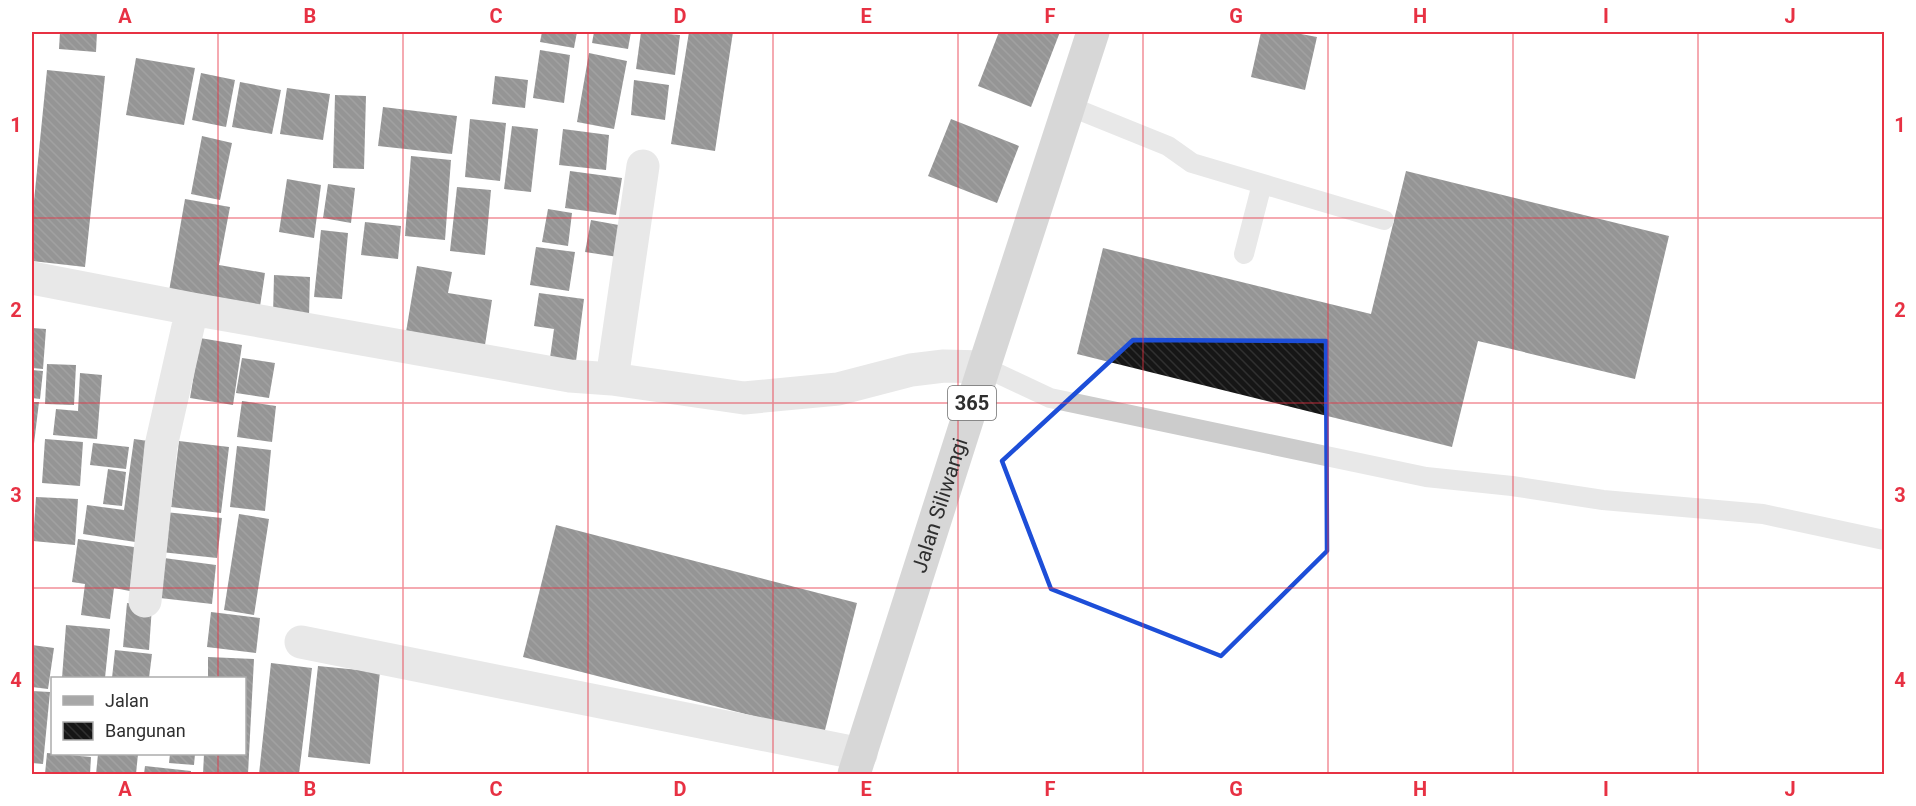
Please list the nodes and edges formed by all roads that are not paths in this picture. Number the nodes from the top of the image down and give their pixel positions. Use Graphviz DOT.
graph roads {
  1 [pos="1093,32"];
  2 [pos="1069,106"];
  3 [pos="643,166"];
  4 [pos="1262,184"];
  5 [pos="1384,220"];
  6 [pos="1244,254"];
  7 [pos="32,278"];
  8 [pos="192,309"];
  9 [pos="984,367"];
  10 [pos="612,379"];
  11 [pos="1884,540"];
  12 [pos="145,601"];
  13 [pos="301,642"];
  14 [pos="857,764"];
  1 -- 2 [label="main road, Jalan Siliwangi / 365"];
  2 -- 4 [label="lane"];
  2 -- 9 [label="main road, Jalan Siliwangi / 365"];
  3 -- 10 [label="street"];
  4 -- 5 [label="lane"];
  4 -- 6 [label="lane"];
  7 -- 8 [label="street"];
  8 -- 10 [label="street"];
  8 -- 12 [label="street"];
  9 -- 10 [label="street"];
  9 -- 11 [label="lane"];
  9 -- 14 [label="main road, Jalan Siliwangi / 365"];
  13 -- 14 [label="street"];
}
